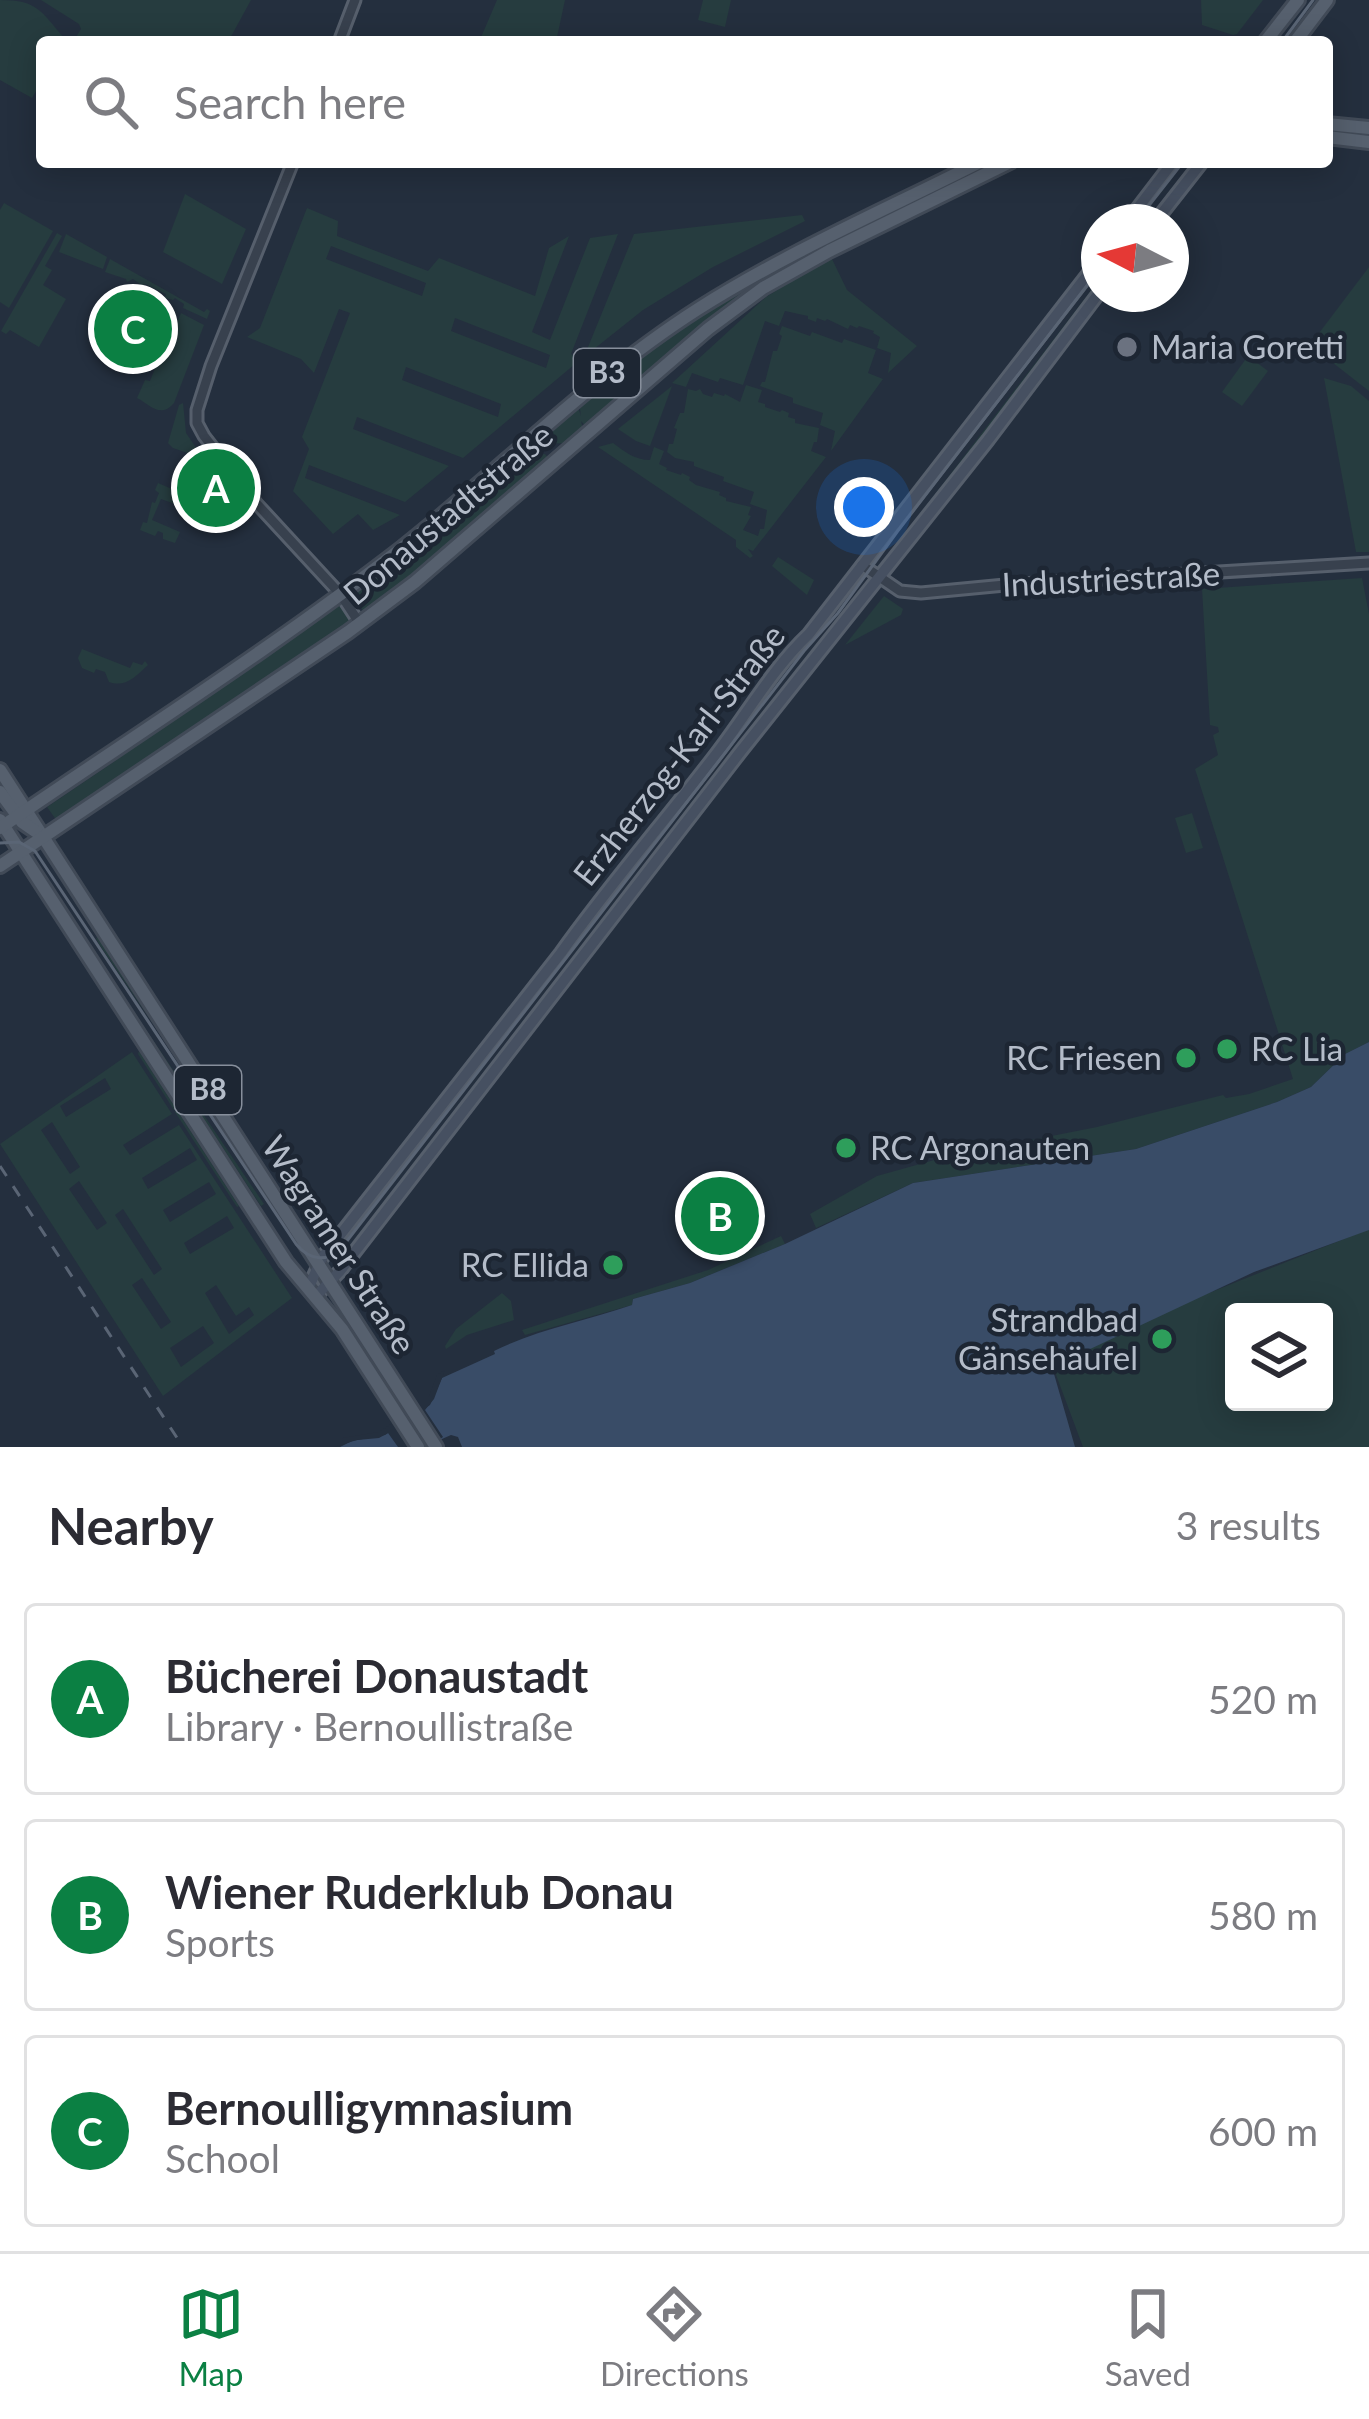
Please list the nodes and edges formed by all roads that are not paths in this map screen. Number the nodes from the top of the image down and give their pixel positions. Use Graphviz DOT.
graph roads {
  1 [pos="355,0"];
  2 [pos="1298,0"];
  3 [pos="1327,0"];
  4 [pos="341,36"];
  5 [pos="1270,36"];
  6 [pos="1300,36"];
  7 [pos="1333,125"];
  8 [pos="1369,128"];
  9 [pos="1333,138"];
  10 [pos="1369,142"];
  11 [pos="291,168"];
  12 [pos="968,168"];
  13 [pos="998,168"];
  14 [pos="1168,168"];
  15 [pos="1197,168"];
  16 [pos="1141,204"];
  17 [pos="1169,204"];
  18 [pos="1081,283"];
  19 [pos="1084,312"];
  20 [pos="1369,563"];
  21 [pos="862,565"];
  22 [pos="879,578"];
  23 [pos="340,595"];
  24 [pos="360,624"];
  25 [pos="0,770"];
  26 [pos="0,792"];
  27 [pos="21,813"];
  28 [pos="1,824"];
  29 [pos="44,837"];
  30 [pos="20,853"];
  31 [pos="0,866"];
  32 [pos="320,1264"];
  33 [pos="331,1282"];
  34 [pos="312,1293"];
  35 [pos="405,1413"];
  36 [pos="435,1445"];
  37 [pos="418,1447"];
  1 -- 4 [label="street"];
  2 -- 5 [label="main road"];
  3 -- 6 [label="main road"];
  7 -- 8 [label="main road"];
  9 -- 10 [label="main road"];
  11 -- 23 [label="street"];
  12 -- 23 [label="main road, Donaustadtstraße / B3"];
  13 -- 24 [label="main road, Donaustadtstraße / B3"];
  14 -- 16 [label="main road"];
  15 -- 17 [label="main road"];
  18 -- 21 [label="main road, Erzherzog-Karl-Straße"];
  19 -- 22 [label="main road, Erzherzog-Karl-Straße"];
  20 -- 22 [label="street, Industriestraße"];
  21 -- 22 [label="street, Industriestraße"];
  21 -- 32 [label="main road, Erzherzog-Karl-Straße"];
  22 -- 33 [label="main road, Erzherzog-Karl-Straße"];
  23 -- 24 [label="street"];
  23 -- 27 [label="main road, Donaustadtstraße / B3"];
  24 -- 29 [label="main road, Donaustadtstraße / B3"];
  25 -- 27 [label="main road, Wagramer Straße / B8"];
  26 -- 27 [label="main road"];
  27 -- 28 [label="main road, B3"];
  27 -- 29 [label="main road, Wagramer Straße / B8"];
  28 -- 30 [label="main road, Wagramer Straße / B8"];
  29 -- 30 [label="main road, B3"];
  29 -- 32 [label="main road, Wagramer Straße / B8"];
  30 -- 31 [label="main road, B3"];
  30 -- 34 [label="main road, Wagramer Straße / B8"];
  32 -- 33 [label="main road, Wagramer Straße / B8"];
  32 -- 34 [label="main road, Erzherzog-Karl-Straße"];
  33 -- 34 [label="main road, Erzherzog-Karl-Straße"];
  33 -- 35 [label="main road, Wagramer Straße / B8"];
  34 -- 35 [label="main road, Wagramer Straße / B8"];
  35 -- 36 [label="main road, Wagramer Straße / B8"];
  35 -- 37 [label="main road, Wagramer Straße / B8"];
}
